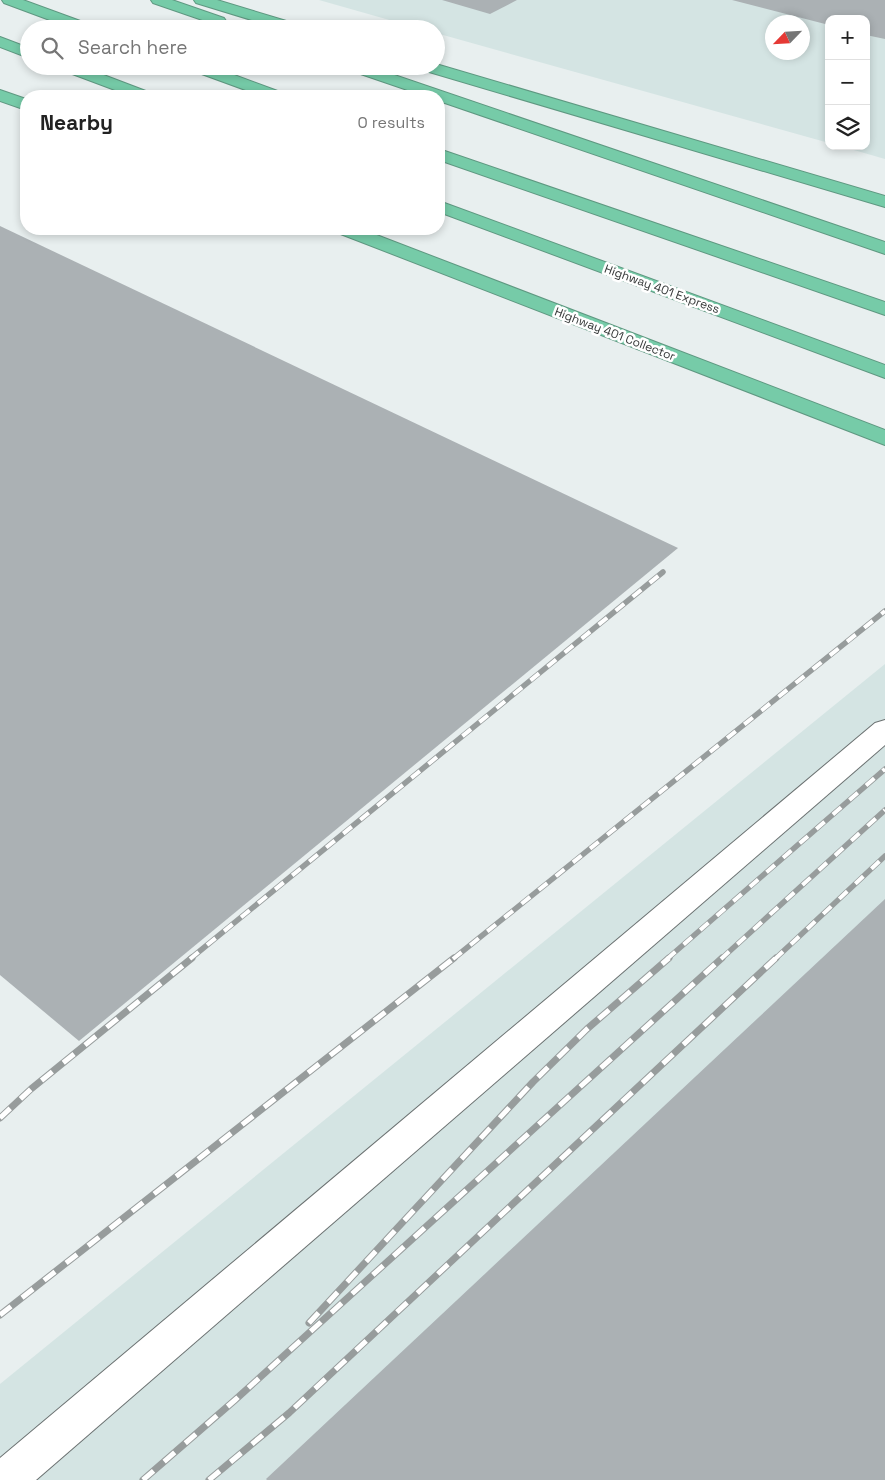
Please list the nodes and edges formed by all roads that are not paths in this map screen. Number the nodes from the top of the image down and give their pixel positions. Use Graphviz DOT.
graph roads {
  1 [pos="9,0"];
  2 [pos="158,0"];
  3 [pos="201,0"];
  4 [pos="64,20"];
  5 [pos="216,20"];
  6 [pos="268,20"];
  7 [pos="0,42"];
  8 [pos="20,50"];
  9 [pos="445,72"];
  10 [pos="89,75"];
  11 [pos="219,75"];
  12 [pos="378,75"];
  13 [pos="128,90"];
  14 [pos="260,90"];
  15 [pos="422,90"];
  16 [pos="0,95"];
  17 [pos="445,98"];
  18 [pos="20,103"];
  19 [pos="445,156"];
  20 [pos="885,202"];
  21 [pos="445,208"];
  22 [pos="360,235"];
  23 [pos="885,248"];
  24 [pos="885,309"];
  25 [pos="885,372"];
  26 [pos="885,438"];
  27 [pos="885,730"];
  28 [pos="5,1480"];
  1 -- 4 [label="highway"];
  2 -- 5 [label="highway"];
  3 -- 6 [label="highway"];
  7 -- 8 [label="highway"];
  9 -- 20 [label="highway"];
  10 -- 13 [label="highway"];
  11 -- 14 [label="highway"];
  12 -- 15 [label="highway"];
  16 -- 18 [label="highway"];
  17 -- 23 [label="highway"];
  19 -- 24 [label="highway"];
  21 -- 25 [label="highway, Highway 401 Express"];
  22 -- 26 [label="highway, Highway 401 Collector"];
  27 -- 28 [label="lane"];
}
